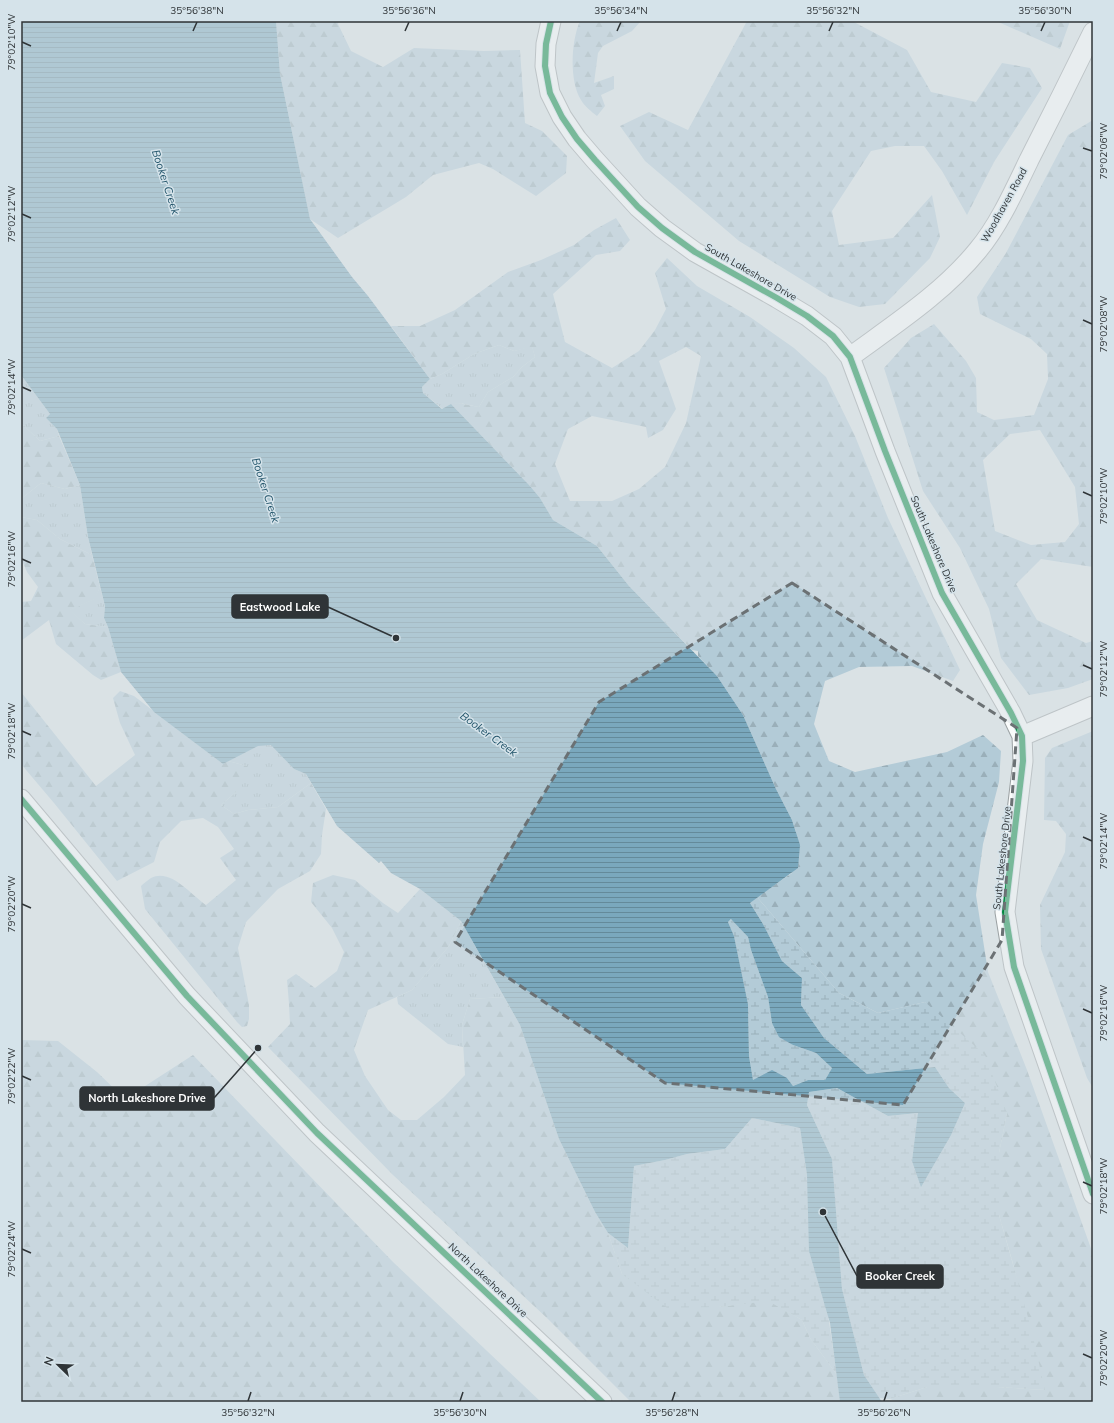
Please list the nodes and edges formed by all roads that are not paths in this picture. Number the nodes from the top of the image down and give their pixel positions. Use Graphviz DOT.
graph roads {
  1 [pos="551,21"];
  2 [pos="1093,32"];
  3 [pos="850,357"];
  4 [pos="1093,706"];
  5 [pos="1022,736"];
  6 [pos="21,799"];
  7 [pos="1093,1194"];
  8 [pos="602,1402"];
  1 -- 3 [label="street, South Lakeshore Drive"];
  2 -- 3 [label="street, Woodhaven Road"];
  3 -- 5 [label="street, South Lakeshore Drive"];
  4 -- 5 [label="street"];
  5 -- 7 [label="street, South Lakeshore Drive"];
  6 -- 8 [label="street, North Lakeshore Drive"];
}
